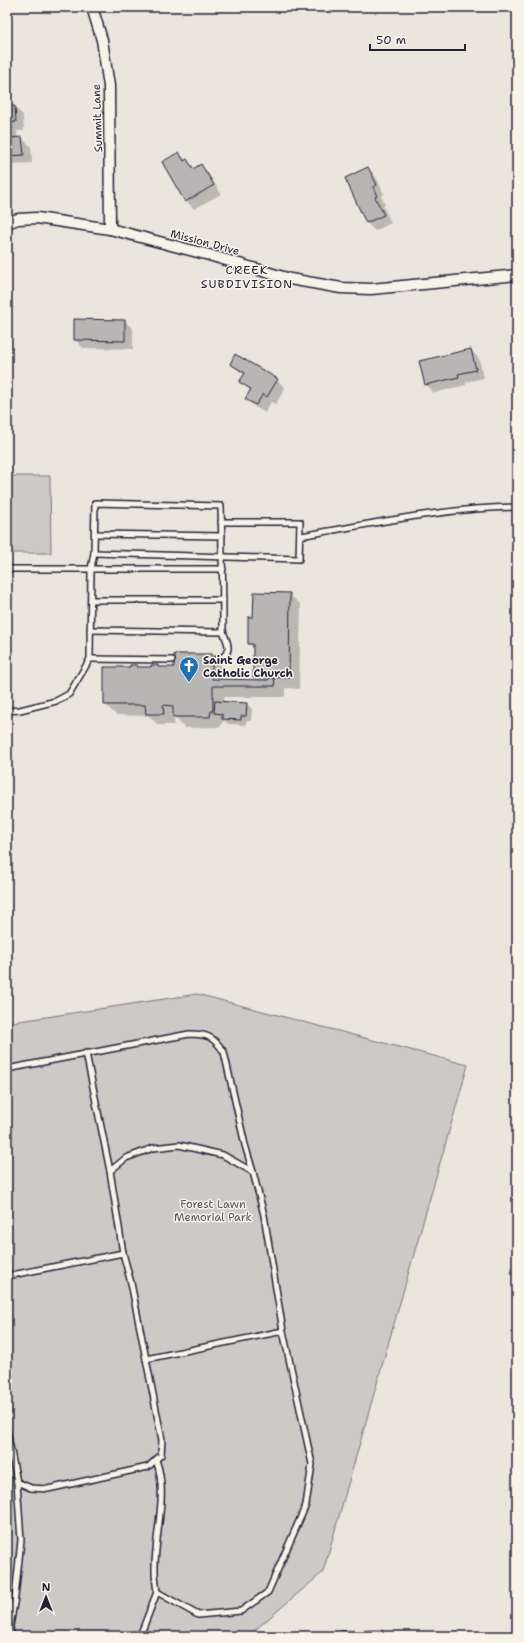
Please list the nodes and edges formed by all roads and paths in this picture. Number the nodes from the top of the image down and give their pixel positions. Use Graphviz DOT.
graph roads {
  1 [pos="92,7"];
  2 [pos="7,223"];
  3 [pos="110,229"];
  4 [pos="517,274"];
  5 [pos="517,507"];
  6 [pos="221,522"];
  7 [pos="95,534"];
  8 [pos="222,536"];
  9 [pos="300,536"];
  10 [pos="94,553"];
  11 [pos="222,557"];
  12 [pos="7,569"];
  13 [pos="91,569"];
  14 [pos="223,569"];
  15 [pos="91,600"];
  16 [pos="223,600"];
  17 [pos="90,630"];
  18 [pos="223,632"];
  19 [pos="90,659"];
  20 [pos="172,660"];
  21 [pos="215,660"];
  22 [pos="7,711"];
  23 [pos="86,1054"];
  24 [pos="7,1069"];
  25 [pos="110,1171"];
  26 [pos="253,1172"];
  27 [pos="123,1253"];
  28 [pos="7,1276"];
  29 [pos="283,1331"];
  30 [pos="146,1359"];
  31 [pos="7,1431"];
  32 [pos="156,1460"];
  33 [pos="17,1482"];
  34 [pos="157,1592"];
  35 [pos="11,1636"];
  36 [pos="140,1636"];
  1 -- 3 [label="street, Summit Lane"];
  2 -- 3 [label="street, Mission Drive"];
  3 -- 4 [label="street, Mission Drive"];
  5 -- 9 [label="lane"];
  6 -- 7 [label="lane"];
  6 -- 8 [label="lane"];
  6 -- 9 [label="lane"];
  7 -- 8 [label="lane"];
  7 -- 10 [label="lane"];
  8 -- 11 [label="lane"];
  9 -- 11 [label="lane"];
  10 -- 11 [label="lane"];
  10 -- 13 [label="lane"];
  11 -- 14 [label="lane"];
  12 -- 13 [label="lane"];
  13 -- 14 [label="lane"];
  13 -- 15 [label="lane"];
  14 -- 16 [label="lane"];
  15 -- 16 [label="lane"];
  15 -- 17 [label="lane"];
  16 -- 18 [label="lane"];
  17 -- 18 [label="lane"];
  17 -- 19 [label="lane"];
  18 -- 21 [label="lane"];
  19 -- 20 [label="lane"];
  19 -- 22 [label="lane"];
  23 -- 24 [label="lane"];
  23 -- 25 [label="lane"];
  23 -- 26 [label="lane"];
  25 -- 26 [label="lane"];
  25 -- 27 [label="lane"];
  26 -- 29 [label="lane"];
  27 -- 28 [label="lane"];
  27 -- 30 [label="lane"];
  29 -- 30 [label="lane"];
  29 -- 34 [label="lane"];
  30 -- 32 [label="lane"];
  31 -- 33 [label="lane"];
  32 -- 33 [label="lane"];
  32 -- 34 [label="lane"];
  33 -- 35 [label="lane"];
  34 -- 36 [label="lane"];
}
